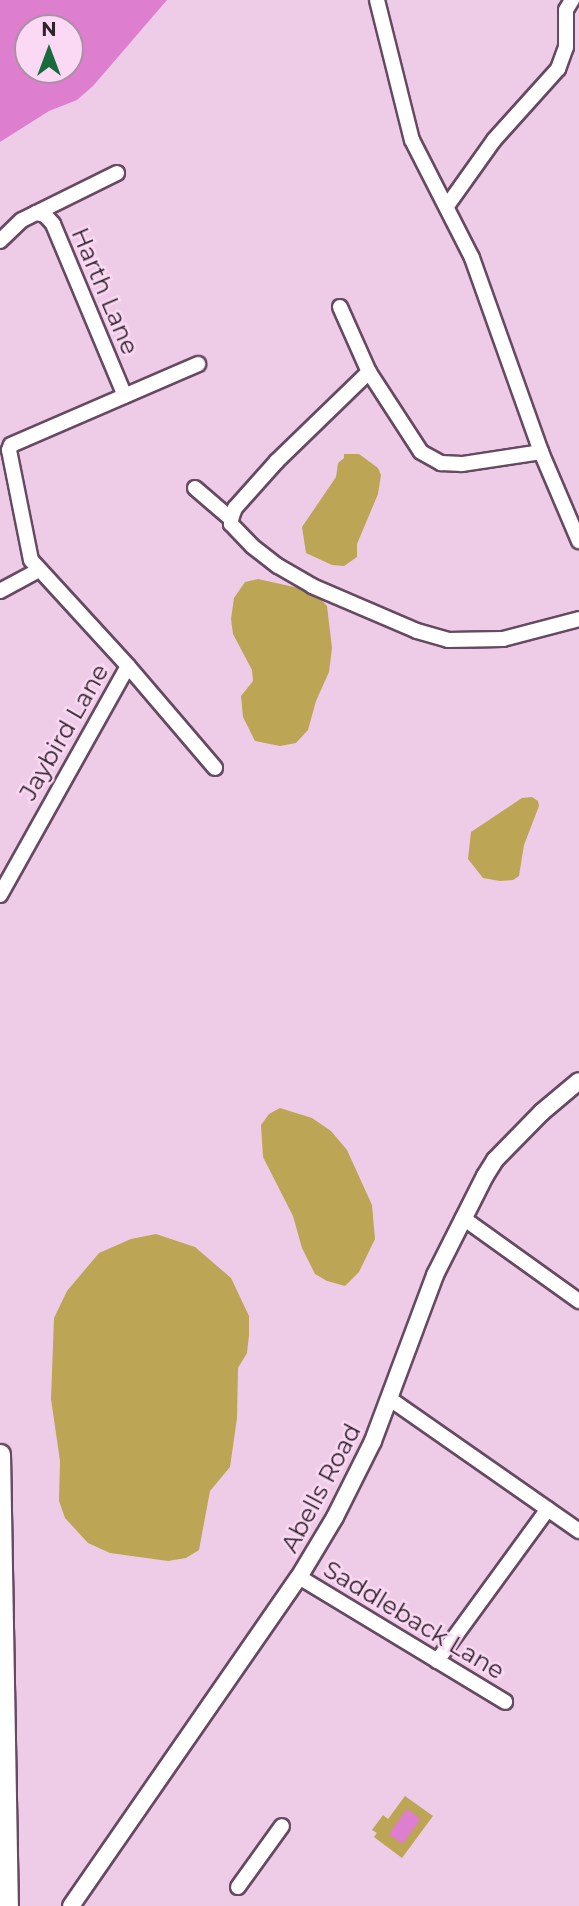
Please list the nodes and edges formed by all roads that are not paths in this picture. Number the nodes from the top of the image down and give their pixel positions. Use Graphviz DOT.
graph roads {
  1 [pos="377,0"];
  2 [pos="572,0"];
  3 [pos="579,43"];
  4 [pos="564,56"];
  5 [pos="117,173"];
  6 [pos="447,206"];
  7 [pos="36,213"];
  8 [pos="0,241"];
  9 [pos="340,307"];
  10 [pos="198,364"];
  11 [pos="369,372"];
  12 [pos="125,396"];
  13 [pos="5,449"];
  14 [pos="541,452"];
  15 [pos="195,488"];
  16 [pos="231,519"];
  17 [pos="579,541"];
  18 [pos="39,570"];
  19 [pos="0,591"];
  20 [pos="579,619"];
  21 [pos="128,666"];
  22 [pos="215,768"];
  23 [pos="0,895"];
  24 [pos="578,1083"];
  25 [pos="463,1218"];
  26 [pos="579,1301"];
  27 [pos="390,1399"];
  28 [pos="0,1454"];
  29 [pos="548,1509"];
  30 [pos="579,1531"];
  31 [pos="299,1577"];
  32 [pos="437,1661"];
  33 [pos="505,1702"];
  34 [pos="282,1826"];
  35 [pos="238,1887"];
  36 [pos="8,1906"];
  37 [pos="71,1906"];
  1 -- 6 [label="street"];
  2 -- 4 [label="street"];
  3 -- 4 [label="street"];
  4 -- 6 [label="street"];
  5 -- 7 [label="street"];
  6 -- 14 [label="street"];
  7 -- 8 [label="street"];
  7 -- 12 [label="street, Harth Lane"];
  9 -- 11 [label="street"];
  10 -- 12 [label="street"];
  11 -- 14 [label="street"];
  11 -- 16 [label="street"];
  12 -- 13 [label="street"];
  13 -- 18 [label="street, Jaybird Lane"];
  14 -- 17 [label="street"];
  15 -- 16 [label="street"];
  16 -- 20 [label="street"];
  18 -- 19 [label="street"];
  18 -- 21 [label="street, Jaybird Lane"];
  21 -- 22 [label="street, Jaybird Lane"];
  21 -- 23 [label="street, Jaybird Lane"];
  24 -- 25 [label="street, Abells Road"];
  25 -- 26 [label="street"];
  25 -- 27 [label="street, Abells Road"];
  27 -- 29 [label="street"];
  27 -- 31 [label="street, Abells Road"];
  28 -- 36 [label="main road"];
  29 -- 30 [label="street"];
  29 -- 32 [label="street"];
  31 -- 32 [label="street, Saddleback Lane"];
  31 -- 37 [label="street, Abells Road"];
  32 -- 33 [label="street, Saddleback Lane"];
  34 -- 35 [label="street"];
}
